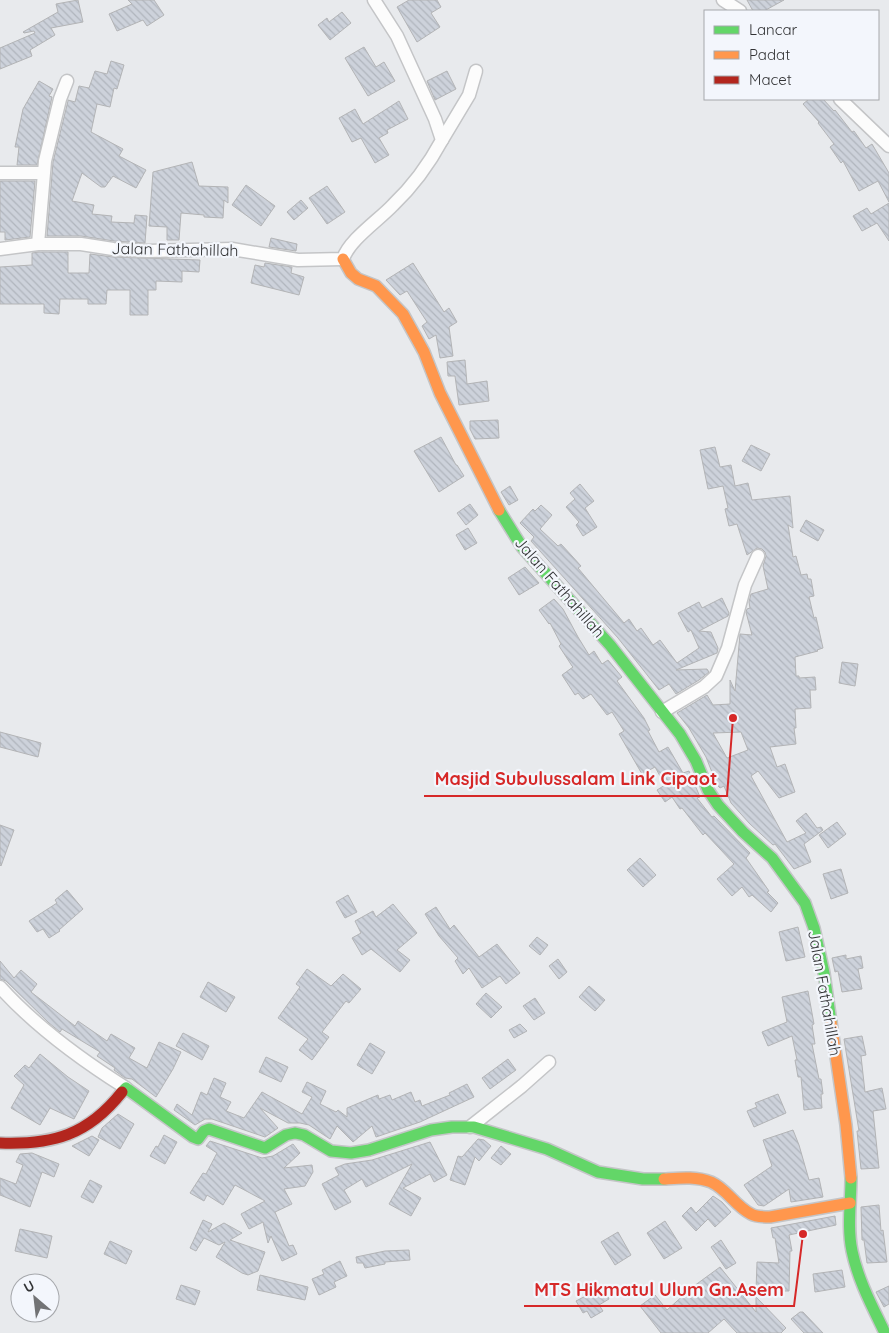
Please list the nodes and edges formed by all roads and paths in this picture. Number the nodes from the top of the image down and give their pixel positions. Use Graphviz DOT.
graph roads {
  1 [pos="374,0"];
  2 [pos="723,0"];
  3 [pos="738,10"];
  4 [pos="476,71"];
  5 [pos="67,81"];
  6 [pos="841,100"];
  7 [pos="442,140"];
  8 [pos="889,146"];
  9 [pos="0,173"];
  10 [pos="43,174"];
  11 [pos="38,244"];
  12 [pos="0,249"];
  13 [pos="343,259"];
  14 [pos="758,556"];
  15 [pos="662,712"];
  16 [pos="0,987"];
  17 [pos="549,1062"];
  18 [pos="126,1088"];
  19 [pos="470,1126"];
  20 [pos="0,1143"];
  21 [pos="850,1203"];
  22 [pos="885,1333"];
  1 -- 7 [label="street"];
  2 -- 3 [label="street"];
  4 -- 7 [label="street"];
  5 -- 10 [label="street"];
  6 -- 8 [label="street"];
  7 -- 13 [label="street"];
  9 -- 10 [label="street"];
  10 -- 11 [label="street"];
  11 -- 12 [label="street, Jalan Fathahillah"];
  11 -- 13 [label="street, Jalan Fathahillah"];
  13 -- 15 [label="street, Jalan Fathahillah"];
  14 -- 15 [label="street"];
  15 -- 21 [label="street, Jalan Fathahillah"];
  16 -- 18 [label="street"];
  17 -- 19 [label="street"];
  18 -- 19 [label="street"];
  18 -- 20 [label="street"];
  19 -- 21 [label="street"];
  21 -- 22 [label="street, Jalan Fathahillah"];
}
